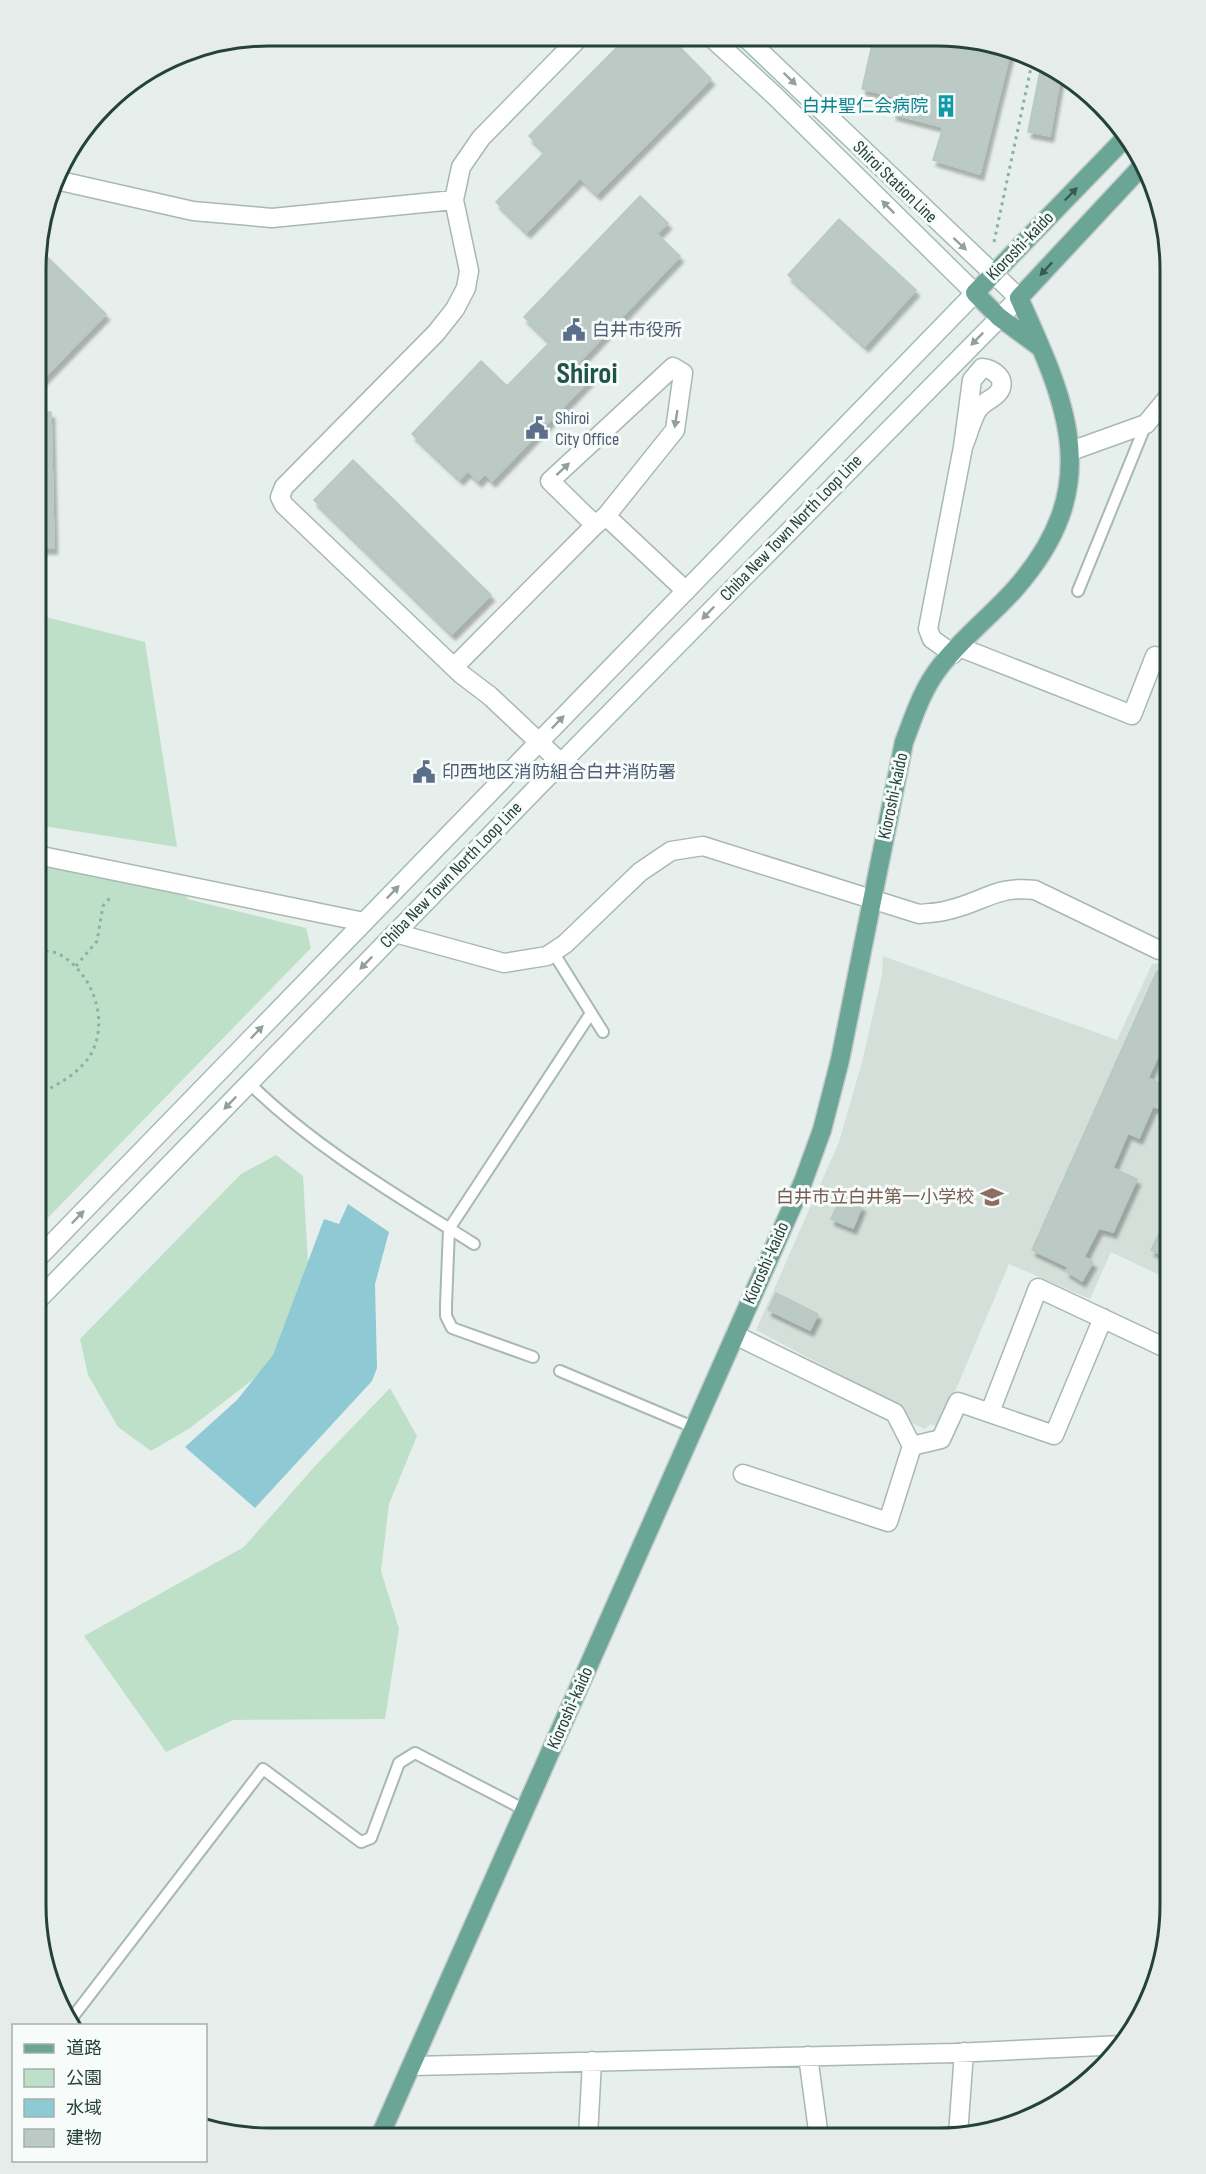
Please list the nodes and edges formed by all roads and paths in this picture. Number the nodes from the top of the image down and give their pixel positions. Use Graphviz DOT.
graph roads {
  1 [pos="571,46"];
  2 [pos="721,46"];
  3 [pos="754,46"];
  4 [pos="1031,67"];
  5 [pos="1120,143"];
  6 [pos="1137,171"];
  7 [pos="64,182"];
  8 [pos="454,200"];
  9 [pos="993,242"];
  10 [pos="993,275"];
  11 [pos="975,293"];
  12 [pos="1019,298"];
  13 [pos="999,317"];
  14 [pos="1042,349"];
  15 [pos="1160,410"];
  16 [pos="1146,424"];
  17 [pos="963,447"];
  18 [pos="1071,451"];
  19 [pos="600,520"];
  20 [pos="686,591"];
  21 [pos="1078,591"];
  22 [pos="956,651"];
  23 [pos="1160,658"];
  24 [pos="454,667"];
  25 [pos="539,742"];
  26 [pos="561,763"];
  27 [pos="46,857"];
  28 [pos="110,898"];
  29 [pos="873,900"];
  30 [pos="364,921"];
  31 [pos="395,933"];
  32 [pos="1160,950"];
  33 [pos="46,951"];
  34 [pos="553,952"];
  35 [pos="76,966"];
  36 [pos="591,1012"];
  37 [pos="603,1032"];
  38 [pos="249,1083"];
  39 [pos="46,1090"];
  40 [pos="449,1229"];
  41 [pos="474,1244"];
  42 [pos="46,1250"];
  43 [pos="46,1292"];
  44 [pos="1103,1318"];
  45 [pos="735,1335"];
  46 [pos="1160,1345"];
  47 [pos="533,1357"];
  48 [pos="560,1371"];
  49 [pos="990,1412"];
  50 [pos="693,1427"];
  51 [pos="912,1446"];
  52 [pos="743,1474"];
  53 [pos="525,1810"];
  54 [pos="75,2014"];
  55 [pos="1109,2046"];
  56 [pos="964,2052"];
  57 [pos="808,2056"];
  58 [pos="592,2061"];
  59 [pos="412,2066"];
  60 [pos="959,2126"];
  61 [pos="384,2128"];
  62 [pos="588,2128"];
  63 [pos="818,2128"];
  1 -- 8 [label="street"];
  11 -- 2 [label="street, Shiroi Station Line, one-way"];
  3 -- 10 [label="street, Shiroi Station Line, one-way"];
  4 -- 9 [label="path"];
  10 -- 5 [label="main road, Kioroshi-kaido, one-way"];
  6 -- 12 [label="main road, Kioroshi-kaido, one-way"];
  7 -- 8 [label="street"];
  8 -- 24 [label="street"];
  10 -- 11 [label="main road, Kioroshi-kaido"];
  10 -- 12 [label="street, Shiroi Station Line"];
  11 -- 13 [label="main road, Kioroshi-kaido"];
  11 -- 20 [label="street, Chiba New Town North Loop Line"];
  12 -- 13 [label="street, Chiba New Town North Loop Line"];
  12 -- 14 [label="main road, Kioroshi-kaido"];
  13 -- 14 [label="main road, Kioroshi-kaido"];
  13 -- 26 [label="street, Chiba New Town North Loop Line, one-way"];
  14 -- 18 [label="main road, Kioroshi-kaido"];
  15 -- 16 [label="street"];
  16 -- 18 [label="street"];
  16 -- 21 [label="lane"];
  17 -- 22 [label="street"];
  18 -- 22 [label="main road, Kioroshi-kaido"];
  19 -- 19 [label="street, one-way"];
  19 -- 20 [label="street"];
  19 -- 24 [label="street"];
  25 -- 20 [label="street, Chiba New Town North Loop Line, one-way"];
  22 -- 23 [label="street"];
  22 -- 29 [label="main road, Kioroshi-kaido"];
  24 -- 25 [label="street"];
  25 -- 26 [label="street"];
  30 -- 25 [label="street, Chiba New Town North Loop Line, one-way"];
  26 -- 31 [label="street, Chiba New Town North Loop Line"];
  27 -- 30 [label="street"];
  28 -- 35 [label="path"];
  29 -- 32 [label="street"];
  29 -- 34 [label="street"];
  29 -- 45 [label="main road, Kioroshi-kaido"];
  42 -- 30 [label="street, Chiba New Town North Loop Line, one-way"];
  31 -- 34 [label="street"];
  31 -- 38 [label="street, Chiba New Town North Loop Line, one-way"];
  33 -- 35 [label="path"];
  34 -- 36 [label="lane"];
  35 -- 39 [label="path"];
  36 -- 37 [label="lane"];
  36 -- 40 [label="lane"];
  38 -- 40 [label="lane"];
  38 -- 43 [label="street, Chiba New Town North Loop Line, one-way"];
  40 -- 41 [label="lane"];
  40 -- 47 [label="lane"];
  44 -- 46 [label="street"];
  44 -- 49 [label="street"];
  44 -- 49 [label="street"];
  45 -- 50 [label="main road, Kioroshi-kaido"];
  45 -- 51 [label="street"];
  48 -- 50 [label="lane"];
  49 -- 51 [label="street"];
  50 -- 53 [label="main road, Kioroshi-kaido"];
  51 -- 52 [label="street"];
  53 -- 54 [label="lane"];
  53 -- 59 [label="main road, Kioroshi-kaido"];
  55 -- 56 [label="street"];
  56 -- 57 [label="street"];
  56 -- 60 [label="street"];
  57 -- 58 [label="street"];
  57 -- 63 [label="street"];
  58 -- 59 [label="street"];
  58 -- 62 [label="street"];
  59 -- 61 [label="main road, Kioroshi-kaido"];
}
